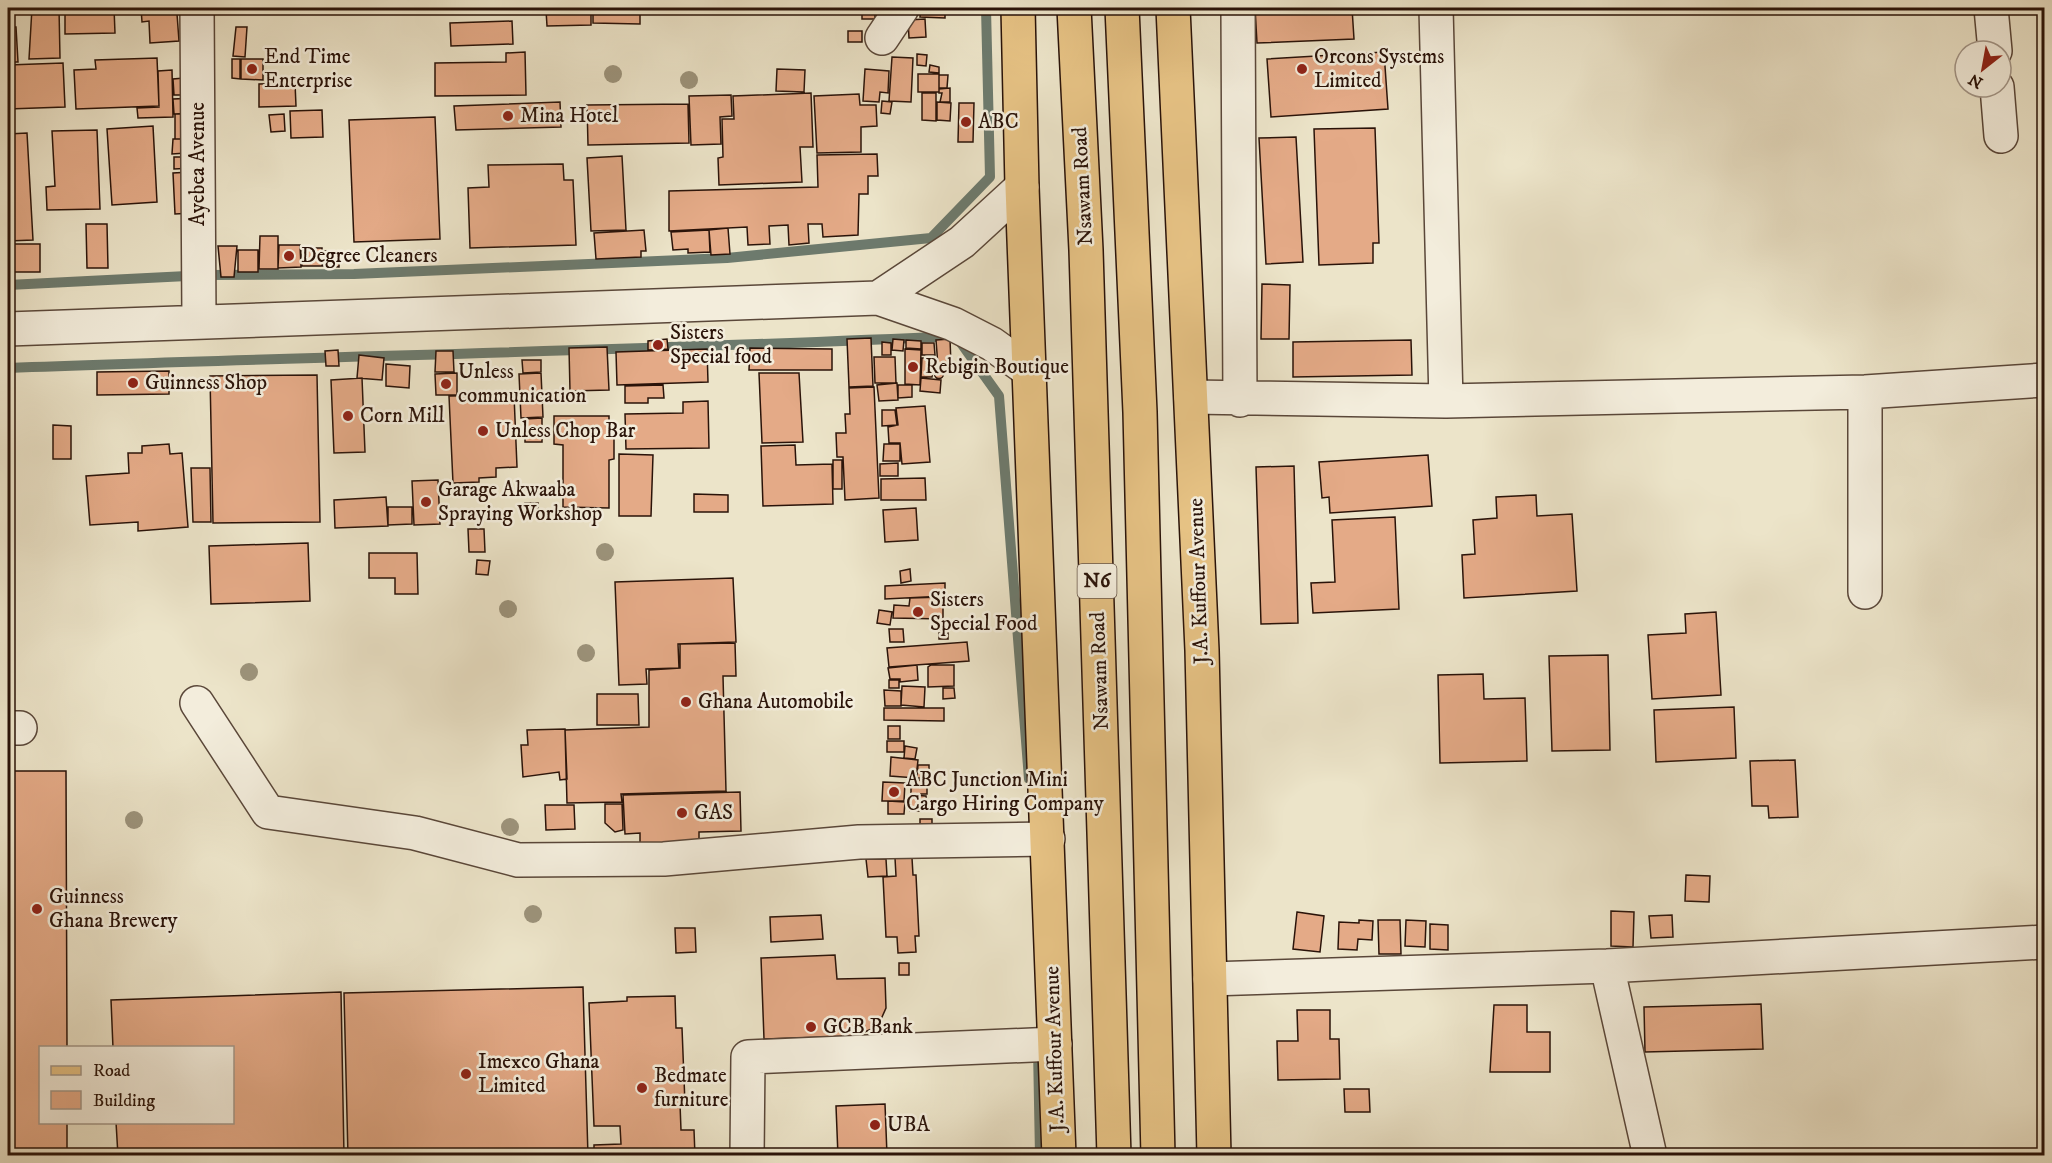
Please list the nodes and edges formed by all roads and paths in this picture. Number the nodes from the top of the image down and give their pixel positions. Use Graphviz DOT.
graph roads {
  1 [pos="197,8"];
  2 [pos="902,8"];
  3 [pos="1018,8"];
  4 [pos="1074,8"];
  5 [pos="1122,8"];
  6 [pos="1173,8"];
  7 [pos="1238,8"];
  8 [pos="1436,8"];
  9 [pos="1991,8"];
  10 [pos="882,38"];
  11 [pos="1994,39"];
  12 [pos="1998,99"];
  13 [pos="2001,136"];
  14 [pos="1022,188"];
  15 [pos="878,298"];
  16 [pos="199,320"];
  17 [pos="8,328"];
  18 [pos="1031,372"];
  19 [pos="2044,380"];
  20 [pos="1865,392"];
  21 [pos="1191,397"];
  22 [pos="1240,400"];
  23 [pos="1446,401"];
  24 [pos="1865,592"];
  25 [pos="197,703"];
  26 [pos="1048,839"];
  27 [pos="2044,942"];
  28 [pos="1607,966"];
  29 [pos="1210,979"];
  30 [pos="1055,1044"];
  31 [pos="747,1155"];
  32 [pos="1059,1155"];
  33 [pos="1114,1155"];
  34 [pos="1158,1155"];
  35 [pos="1215,1155"];
  36 [pos="1650,1155"];
  1 -- 16 [label="street, Ayebea Avenue"];
  2 -- 10 [label="street"];
  3 -- 14 [label="main road, J.A. Kuffour Avenue"];
  4 -- 33 [label="main road, Nsawam Road / N6"];
  5 -- 34 [label="main road, N6"];
  6 -- 21 [label="main road, J.A. Kuffour Avenue"];
  7 -- 22 [label="street"];
  8 -- 23 [label="street"];
  9 -- 11 [label="street"];
  12 -- 13 [label="street"];
  14 -- 15 [label="street"];
  14 -- 18 [label="main road, J.A. Kuffour Avenue"];
  15 -- 16 [label="street"];
  15 -- 18 [label="street"];
  16 -- 17 [label="street"];
  18 -- 26 [label="main road, J.A. Kuffour Avenue"];
  19 -- 20 [label="street"];
  20 -- 23 [label="street"];
  20 -- 24 [label="street"];
  21 -- 22 [label="street"];
  21 -- 29 [label="main road, J.A. Kuffour Avenue"];
  22 -- 23 [label="street"];
  25 -- 26 [label="street"];
  26 -- 30 [label="main road, J.A. Kuffour Avenue"];
  27 -- 28 [label="street"];
  28 -- 29 [label="street"];
  28 -- 36 [label="street"];
  29 -- 35 [label="main road, J.A. Kuffour Avenue"];
  30 -- 31 [label="street"];
  30 -- 32 [label="main road, J.A. Kuffour Avenue"];
}
